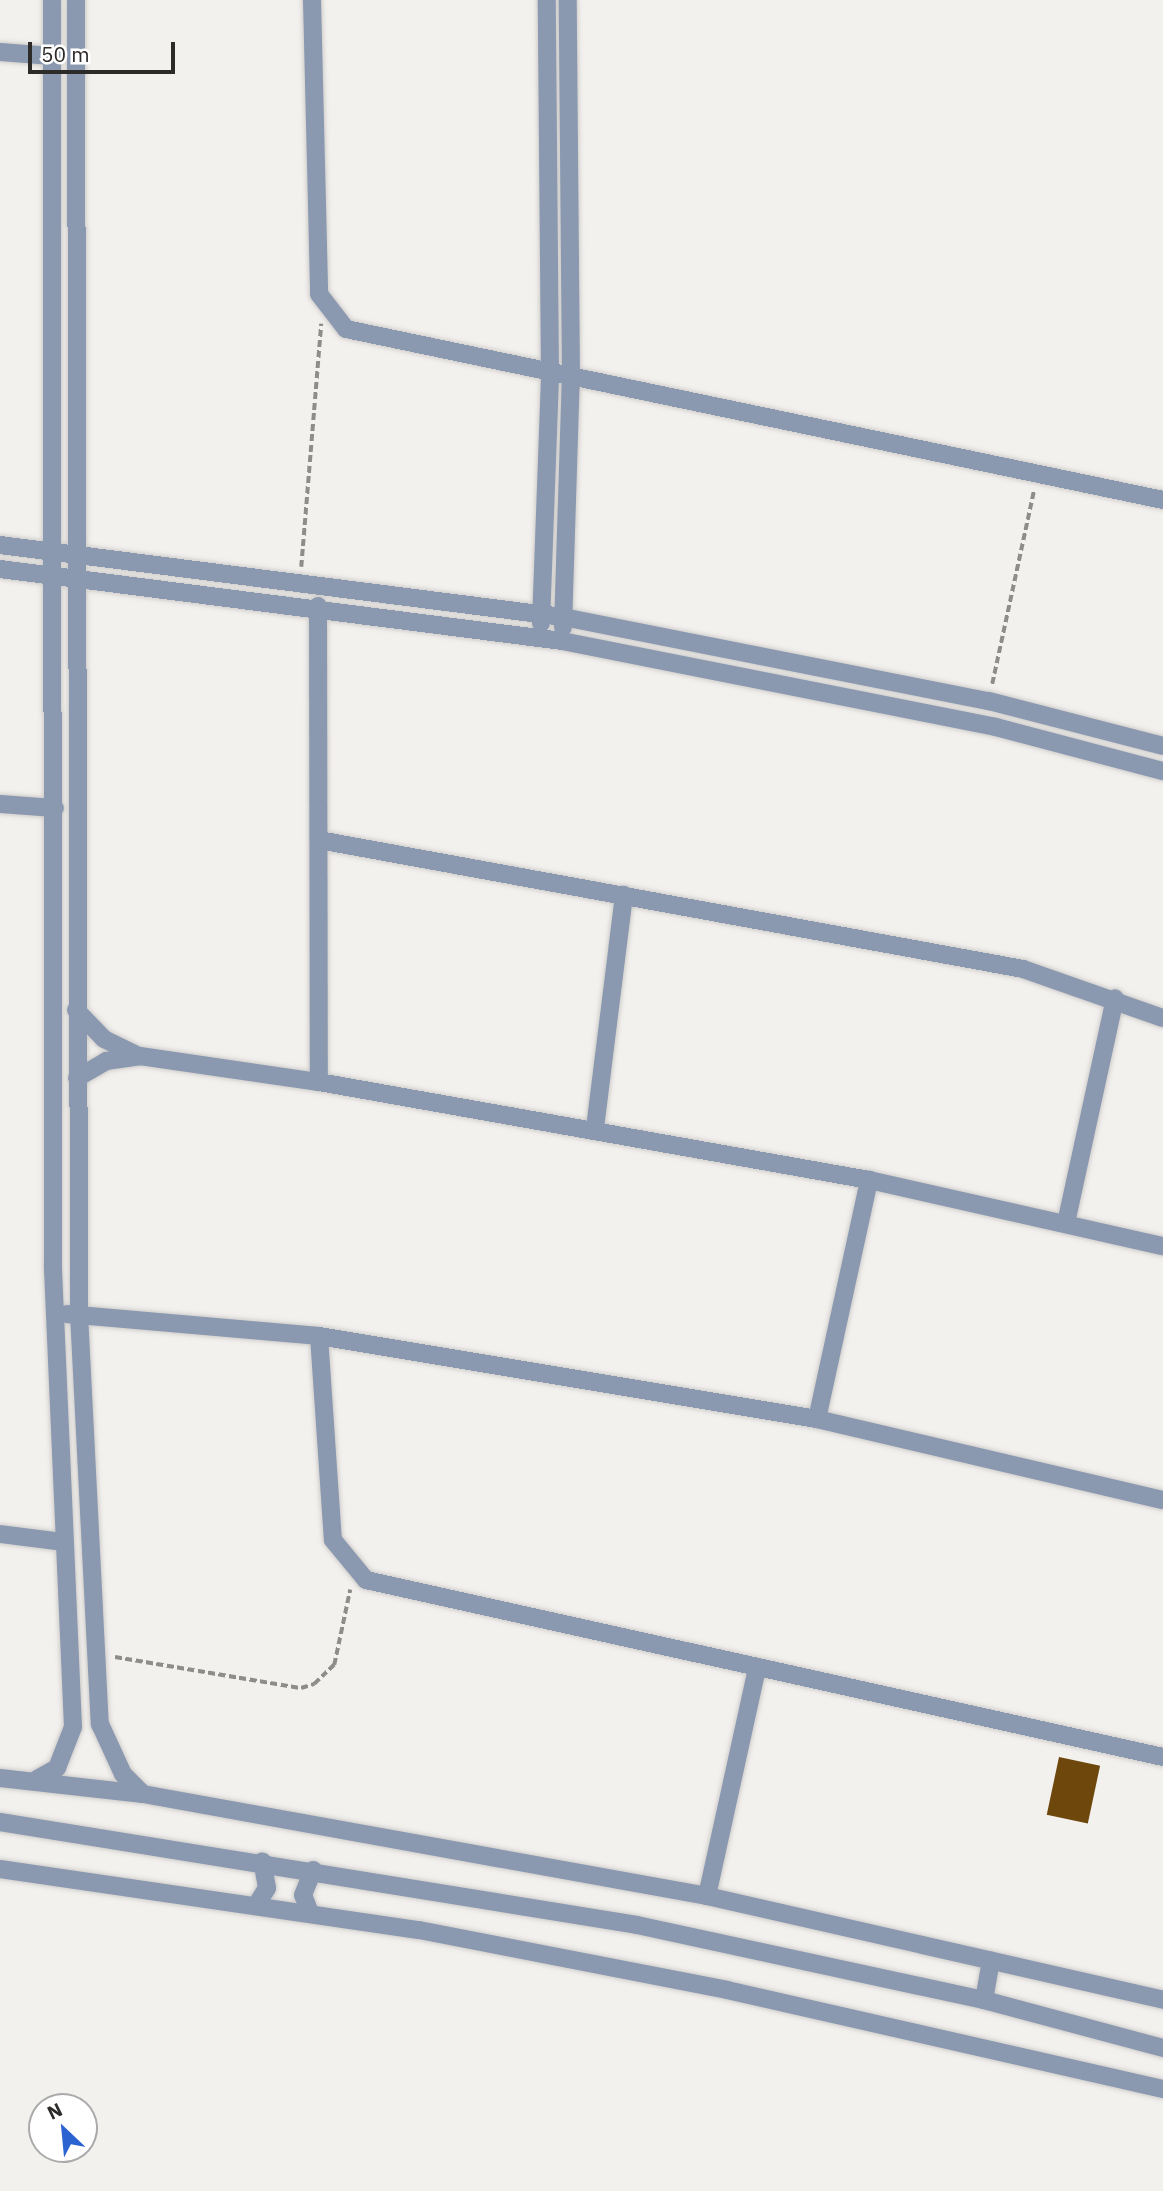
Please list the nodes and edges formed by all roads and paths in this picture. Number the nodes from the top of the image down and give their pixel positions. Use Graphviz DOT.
graph roads {
  1 [pos="52,0"];
  2 [pos="76,0"];
  3 [pos="312,0"];
  4 [pos="547,0"];
  5 [pos="568,0"];
  6 [pos="0,52"];
  7 [pos="52,56"];
  8 [pos="329,314"];
  9 [pos="550,375"];
  10 [pos="571,379"];
  11 [pos="1037,474"];
  12 [pos="1163,500"];
  13 [pos="0,545"];
  14 [pos="54,551"];
  15 [pos="79,553"];
  16 [pos="0,569"];
  17 [pos="55,575"];
  18 [pos="79,577"];
  19 [pos="301,580"];
  20 [pos="318,606"];
  21 [pos="541,613"];
  22 [pos="563,617"];
  23 [pos="540,637"];
  24 [pos="562,641"];
  25 [pos="989,701"];
  26 [pos="1163,746"];
  27 [pos="1163,771"];
  28 [pos="0,804"];
  29 [pos="55,808"];
  30 [pos="318,840"];
  31 [pos="624,895"];
  32 [pos="1115,998"];
  33 [pos="76,1010"];
  34 [pos="1163,1018"];
  35 [pos="140,1056"];
  36 [pos="77,1078"];
  37 [pos="319,1082"];
  38 [pos="595,1128"];
  39 [pos="869,1180"];
  40 [pos="1066,1223"];
  41 [pos="1163,1246"];
  42 [pos="55,1314"];
  43 [pos="79,1314"];
  44 [pos="319,1336"];
  45 [pos="817,1419"];
  46 [pos="1163,1500"];
  47 [pos="0,1534"];
  48 [pos="63,1542"];
  49 [pos="354,1571"];
  50 [pos="95,1653"];
  51 [pos="757,1668"];
  52 [pos="1163,1757"];
  53 [pos="0,1778"];
  54 [pos="37,1779"];
  55 [pos="142,1794"];
  56 [pos="0,1822"];
  57 [pos="262,1861"];
  58 [pos="0,1869"];
  59 [pos="313,1870"];
  60 [pos="707,1896"];
  61 [pos="257,1905"];
  62 [pos="310,1913"];
  63 [pos="991,1961"];
  64 [pos="985,2000"];
  65 [pos="1163,2000"];
  66 [pos="1163,2048"];
  67 [pos="1163,2089"];
  1 -- 7 [label="street"];
  2 -- 15 [label="street"];
  3 -- 8 [label="street"];
  4 -- 9 [label="street"];
  5 -- 10 [label="street"];
  6 -- 7 [label="street"];
  7 -- 14 [label="street"];
  8 -- 9 [label="street"];
  8 -- 19 [label="path"];
  9 -- 10 [label="street"];
  9 -- 21 [label="street"];
  10 -- 11 [label="street"];
  10 -- 22 [label="street"];
  11 -- 12 [label="street"];
  11 -- 25 [label="path"];
  13 -- 14 [label="street"];
  14 -- 15 [label="street"];
  14 -- 17 [label="street"];
  15 -- 18 [label="street"];
  15 -- 19 [label="street"];
  16 -- 17 [label="street"];
  17 -- 18 [label="street"];
  17 -- 29 [label="street"];
  18 -- 20 [label="street"];
  18 -- 33 [label="street"];
  19 -- 21 [label="street"];
  20 -- 23 [label="street"];
  20 -- 30 [label="street"];
  21 -- 22 [label="street"];
  21 -- 23 [label="street"];
  22 -- 24 [label="street"];
  22 -- 25 [label="street"];
  23 -- 24 [label="street"];
  24 -- 27 [label="street"];
  25 -- 26 [label="street"];
  28 -- 29 [label="street"];
  29 -- 42 [label="street"];
  30 -- 31 [label="street"];
  30 -- 37 [label="street"];
  31 -- 32 [label="street"];
  31 -- 38 [label="street"];
  32 -- 34 [label="street"];
  32 -- 40 [label="street"];
  33 -- 35 [label="street"];
  33 -- 36 [label="street"];
  35 -- 36 [label="street"];
  35 -- 37 [label="street"];
  36 -- 43 [label="street"];
  37 -- 38 [label="street"];
  38 -- 39 [label="street"];
  39 -- 40 [label="street"];
  39 -- 45 [label="street"];
  40 -- 41 [label="street"];
  42 -- 43 [label="street"];
  42 -- 48 [label="street"];
  43 -- 44 [label="street"];
  43 -- 50 [label="street"];
  44 -- 45 [label="street"];
  44 -- 49 [label="street"];
  45 -- 46 [label="street"];
  47 -- 48 [label="street"];
  48 -- 54 [label="street"];
  49 -- 50 [label="path"];
  49 -- 51 [label="street"];
  50 -- 55 [label="street"];
  51 -- 52 [label="street"];
  51 -- 60 [label="street"];
  53 -- 54 [label="street"];
  54 -- 55 [label="street"];
  55 -- 60 [label="street"];
  56 -- 57 [label="street"];
  57 -- 59 [label="street"];
  57 -- 61 [label="street"];
  58 -- 61 [label="street"];
  59 -- 62 [label="street"];
  59 -- 64 [label="street"];
  60 -- 63 [label="street"];
  61 -- 62 [label="street"];
  62 -- 67 [label="street"];
  63 -- 64 [label="street"];
  63 -- 65 [label="street"];
  64 -- 66 [label="street"];
}
